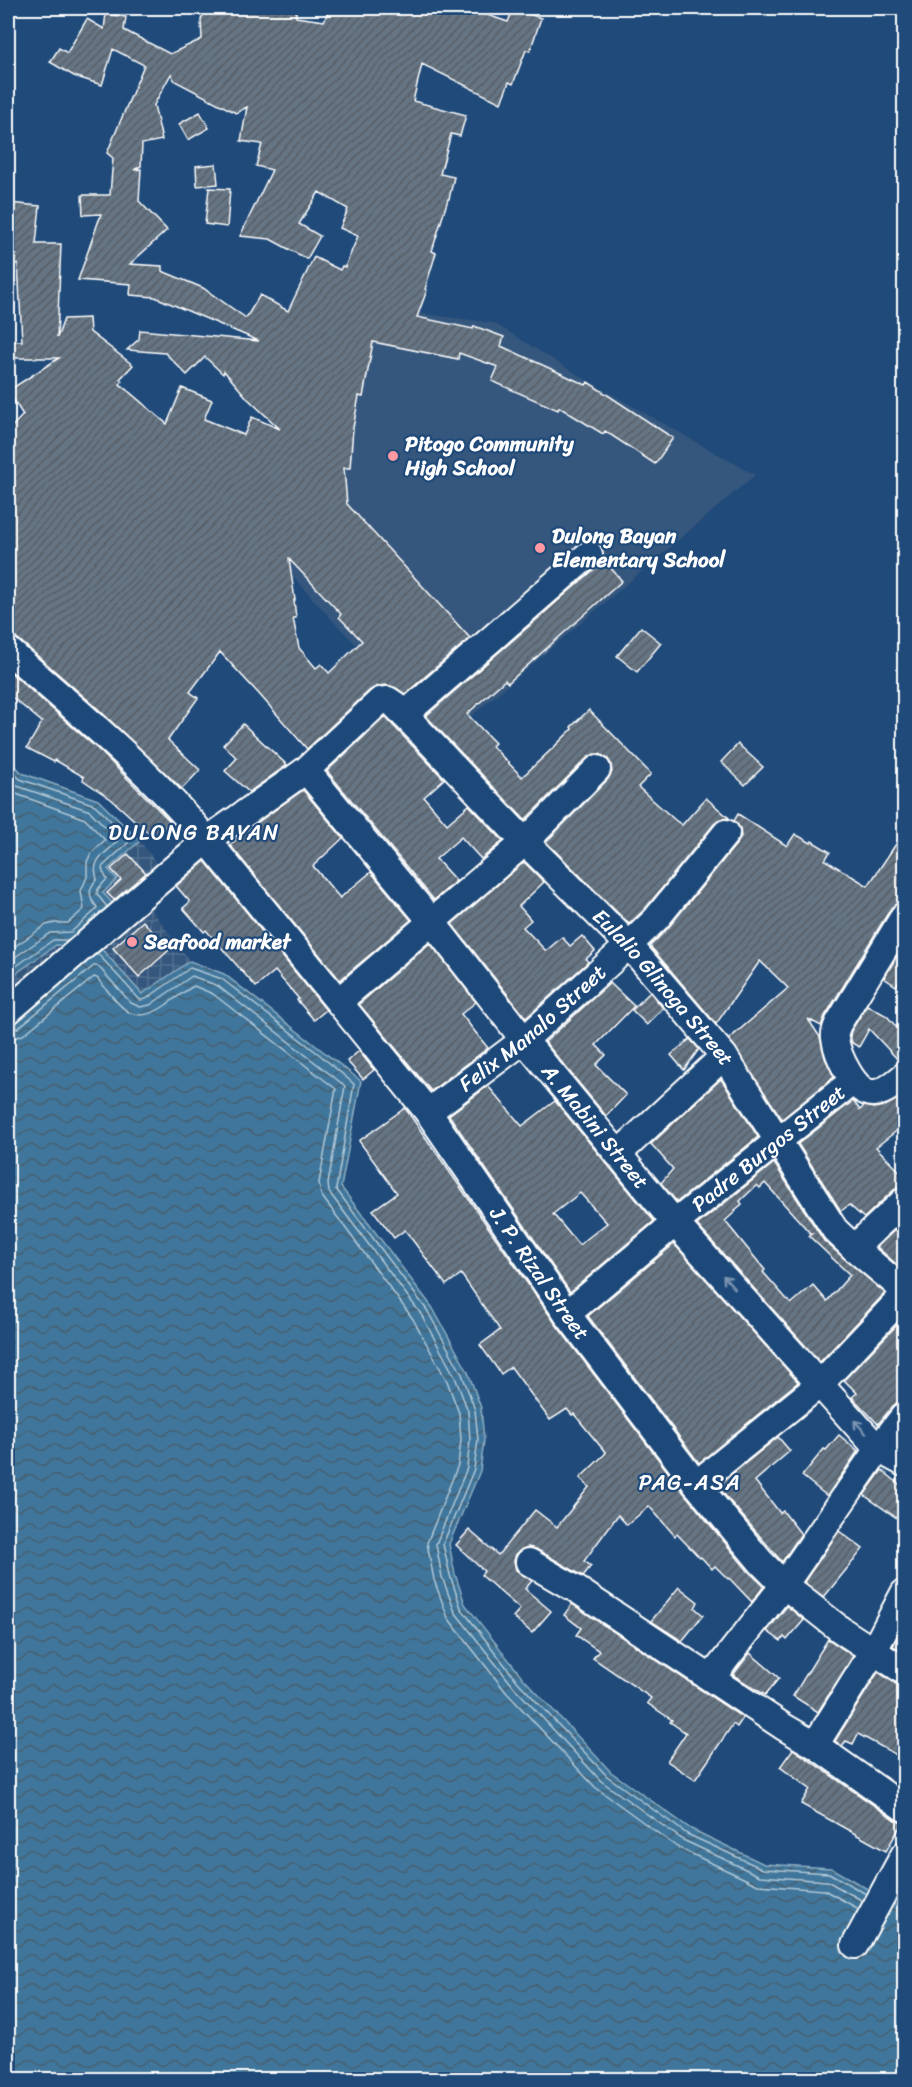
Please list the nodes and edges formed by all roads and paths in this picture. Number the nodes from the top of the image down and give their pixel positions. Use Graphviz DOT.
graph roads {
  1 [pos="589,554"];
  2 [pos="8,650"];
  3 [pos="399,709"];
  4 [pos="597,769"];
  5 [pos="306,770"];
  6 [pos="726,833"];
  7 [pos="207,840"];
  8 [pos="525,842"];
  9 [pos="904,916"];
  10 [pos="432,922"];
  11 [pos="629,945"];
  12 [pos="339,1001"];
  13 [pos="8,1011"];
  14 [pos="524,1040"];
  15 [pos="724,1056"];
  16 [pos="904,1076"];
  17 [pos="853,1081"];
  18 [pos="428,1112"];
  19 [pos="778,1140"];
  20 [pos="618,1154"];
  21 [pos="904,1202"];
  22 [pos="675,1223"];
  23 [pos="854,1248"];
  24 [pos="904,1290"];
  25 [pos="904,1295"];
  26 [pos="567,1314"];
  27 [pos="820,1384"];
  28 [pos="904,1416"];
  29 [pos="878,1449"];
  30 [pos="904,1463"];
  31 [pos="696,1484"];
  32 [pos="529,1562"];
  33 [pos="784,1585"];
  34 [pos="904,1593"];
  35 [pos="873,1652"];
  36 [pos="904,1671"];
  37 [pos="711,1678"];
  38 [pos="815,1745"];
  39 [pos="904,1808"];
  40 [pos="904,1855"];
  41 [pos="855,1945"];
  1 -- 3 [label="street"];
  2 -- 7 [label="street, J. P. Rizal Street"];
  3 -- 5 [label="street"];
  3 -- 8 [label="street, Eulalio Glinoga Street"];
  4 -- 8 [label="street"];
  5 -- 7 [label="street"];
  5 -- 10 [label="street, A. Mabini Street"];
  6 -- 11 [label="street, Felix Manalo Street"];
  7 -- 12 [label="street, J. P. Rizal Street"];
  7 -- 13 [label="street"];
  8 -- 10 [label="street"];
  8 -- 11 [label="street, Eulalio Glinoga Street"];
  9 -- 17 [label="street, Padre Burgos Street"];
  10 -- 12 [label="street"];
  10 -- 14 [label="street, A. Mabini Street"];
  11 -- 14 [label="street, Felix Manalo Street"];
  11 -- 15 [label="street, Eulalio Glinoga Street"];
  12 -- 18 [label="street, J. P. Rizal Street"];
  14 -- 18 [label="street, Felix Manalo Street"];
  14 -- 20 [label="street, A. Mabini Street"];
  15 -- 19 [label="street, Eulalio Glinoga Street"];
  15 -- 20 [label="street"];
  16 -- 17 [label="street"];
  17 -- 19 [label="street, Padre Burgos Street"];
  18 -- 26 [label="street, J. P. Rizal Street"];
  19 -- 22 [label="street, Padre Burgos Street"];
  19 -- 23 [label="street, Eulalio Glinoga Street"];
  20 -- 22 [label="street, A. Mabini Street"];
  21 -- 23 [label="street"];
  22 -- 26 [label="street, Padre Burgos Street"];
  27 -- 22 [label="street, A. Mabini Street, one-way"];
  23 -- 24 [label="street, Eulalio Glinoga Street"];
  25 -- 27 [label="street"];
  26 -- 31 [label="street, J. P. Rizal Street"];
  29 -- 27 [label="street, A. Mabini Street, one-way"];
  27 -- 31 [label="street"];
  28 -- 29 [label="street"];
  29 -- 30 [label="street, A. Mabini Street"];
  29 -- 33 [label="street"];
  31 -- 33 [label="street, J. P. Rizal Street"];
  32 -- 37 [label="street"];
  33 -- 35 [label="street, J. P. Rizal Street"];
  33 -- 37 [label="street"];
  34 -- 35 [label="street"];
  35 -- 36 [label="street, J. P. Rizal Street"];
  35 -- 38 [label="street"];
  37 -- 38 [label="street"];
  38 -- 39 [label="street"];
  40 -- 41 [label="street"];
}
